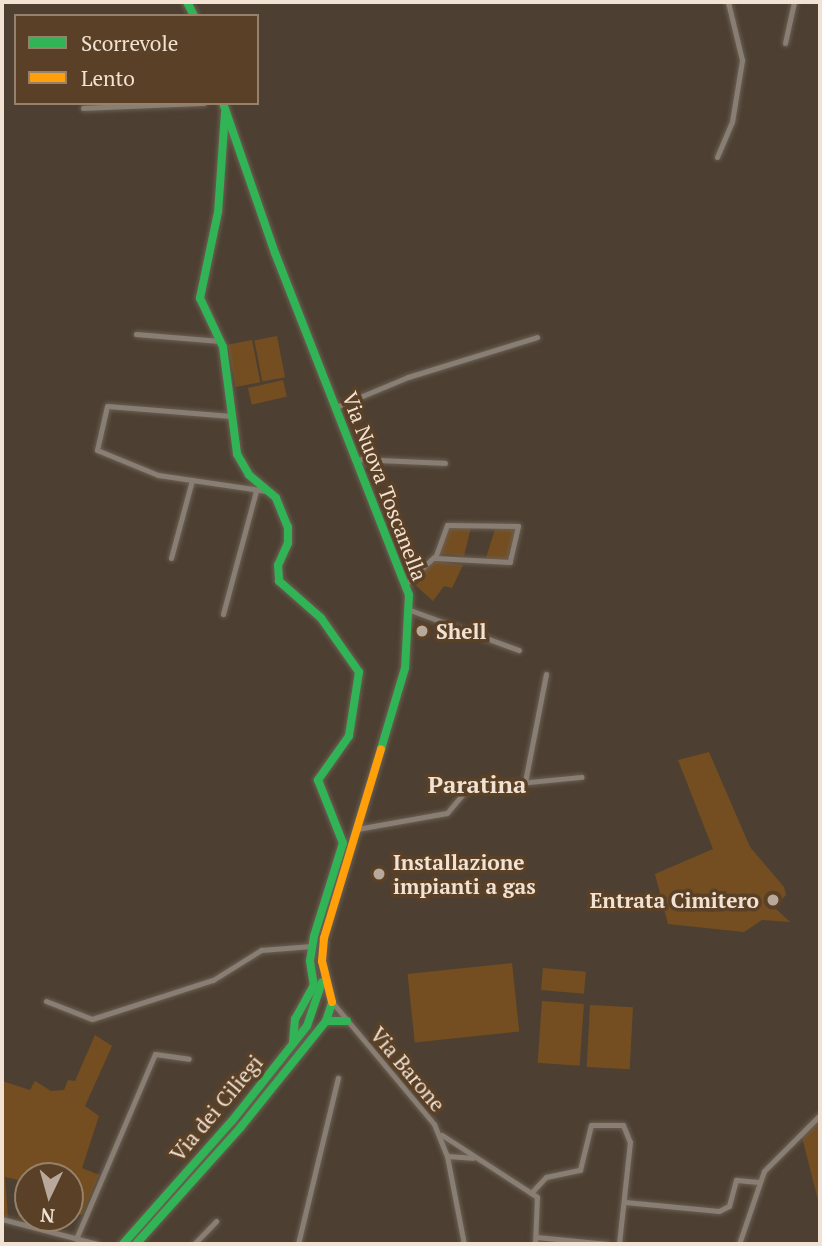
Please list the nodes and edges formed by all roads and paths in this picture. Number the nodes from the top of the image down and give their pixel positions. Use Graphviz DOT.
graph roads {
  1 [pos="728,2"];
  2 [pos="794,2"];
  3 [pos="785,43"];
  4 [pos="156,105"];
  5 [pos="223,105"];
  6 [pos="83,108"];
  7 [pos="225,113"];
  8 [pos="717,157"];
  9 [pos="136,334"];
  10 [pos="537,337"];
  11 [pos="220,341"];
  12 [pos="336,407"];
  13 [pos="231,416"];
  14 [pos="358,459"];
  15 [pos="445,463"];
  16 [pos="192,480"];
  17 [pos="256,491"];
  18 [pos="267,491"];
  19 [pos="434,557"];
  20 [pos="171,558"];
  21 [pos="407,583"];
  22 [pos="410,610"];
  23 [pos="223,614"];
  24 [pos="519,650"];
  25 [pos="546,674"];
  26 [pos="581,777"];
  27 [pos="525,782"];
  28 [pos="357,829"];
  29 [pos="312,946"];
  30 [pos="323,972"];
  31 [pos="322,986"];
  32 [pos="46,1001"];
  33 [pos="332,1002"];
  34 [pos="300,1011"];
  35 [pos="313,1016"];
  36 [pos="326,1021"];
  37 [pos="347,1021"];
  38 [pos="293,1043"];
  39 [pos="189,1059"];
  40 [pos="338,1078"];
  41 [pos="820,1115"];
  42 [pos="439,1134"];
  43 [pos="464,1152"];
  44 [pos="447,1156"];
  45 [pos="473,1158"];
  46 [pos="459,1159"];
  47 [pos="450,1171"];
  48 [pos="759,1182"];
  49 [pos="531,1192"];
  50 [pos="625,1202"];
  51 [pos="2,1219"];
  52 [pos="216,1221"];
  53 [pos="76,1239"];
  54 [pos="536,1241"];
  55 [pos="97,1244"];
  56 [pos="123,1244"];
  57 [pos="136,1244"];
  58 [pos="194,1244"];
  59 [pos="298,1244"];
  60 [pos="464,1244"];
  61 [pos="608,1244"];
  62 [pos="619,1244"];
  63 [pos="738,1244"];
  1 -- 8 [label="street"];
  2 -- 3 [label="street"];
  4 -- 6 [label="street"];
  5 -- 7 [label="main road, Via Nuova Toscanella"];
  7 -- 11 [label="main road"];
  7 -- 12 [label="main road, Via Nuova Toscanella"];
  9 -- 11 [label="street"];
  10 -- 12 [label="street"];
  11 -- 13 [label="main road"];
  12 -- 14 [label="main road, Via Nuova Toscanella"];
  13 -- 16 [label="street"];
  13 -- 18 [label="main road"];
  14 -- 15 [label="street"];
  14 -- 21 [label="main road, Via Nuova Toscanella"];
  16 -- 17 [label="street"];
  16 -- 20 [label="street"];
  17 -- 18 [label="street"];
  17 -- 23 [label="street"];
  18 -- 29 [label="main road"];
  19 -- 19 [label="street"];
  19 -- 21 [label="street"];
  21 -- 22 [label="main road, Via Nuova Toscanella"];
  22 -- 24 [label="street"];
  22 -- 28 [label="main road, Via Nuova Toscanella"];
  25 -- 27 [label="street"];
  26 -- 27 [label="street"];
  27 -- 28 [label="street"];
  28 -- 30 [label="main road, Via Nuova Toscanella"];
  29 -- 32 [label="street"];
  29 -- 34 [label="main road"];
  30 -- 31 [label="main road, Via Nuova Toscanella"];
  30 -- 33 [label="main road, Via Nuova Toscanella"];
  31 -- 35 [label="main road, Via dei Ciliegi"];
  33 -- 35 [label="main road"];
  33 -- 36 [label="main road, Via dei Ciliegi"];
  33 -- 37 [label="street, Via Barone"];
  34 -- 35 [label="street"];
  34 -- 38 [label="main road"];
  35 -- 38 [label="main road, Via dei Ciliegi"];
  36 -- 37 [label="main road"];
  36 -- 57 [label="main road, Via dei Ciliegi"];
  37 -- 42 [label="street, Via Barone"];
  38 -- 56 [label="main road, Via dei Ciliegi"];
  39 -- 53 [label="street"];
  40 -- 59 [label="street"];
  41 -- 48 [label="street"];
  42 -- 43 [label="street"];
  42 -- 44 [label="street, Via Barone"];
  43 -- 44 [label="street"];
  43 -- 45 [label="street"];
  44 -- 46 [label="street"];
  44 -- 47 [label="street, Via Barone"];
  45 -- 46 [label="street"];
  45 -- 49 [label="street"];
  46 -- 47 [label="street"];
  47 -- 60 [label="street, Via Barone"];
  48 -- 50 [label="street"];
  48 -- 63 [label="street"];
  49 -- 50 [label="street"];
  49 -- 54 [label="street"];
  50 -- 62 [label="street"];
  51 -- 53 [label="street"];
  52 -- 58 [label="street"];
  53 -- 55 [label="street"];
  54 -- 61 [label="street"];
}
